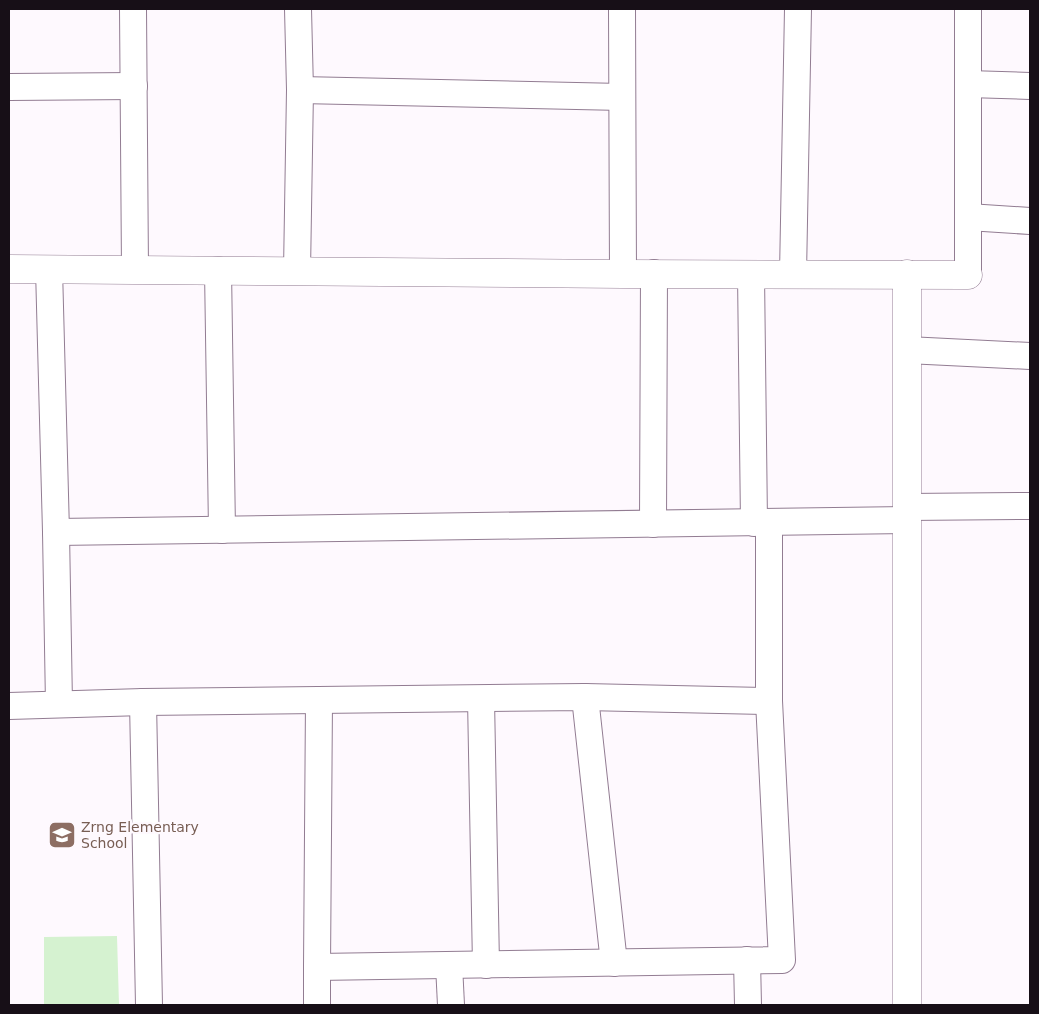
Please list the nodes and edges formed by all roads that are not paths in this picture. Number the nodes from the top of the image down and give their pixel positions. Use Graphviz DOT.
graph roads {
  1 [pos="133,9"];
  2 [pos="298,9"];
  3 [pos="622,9"];
  4 [pos="798,9"];
  5 [pos="968,9"];
  6 [pos="968,84"];
  7 [pos="134,86"];
  8 [pos="1030,86"];
  9 [pos="9,87"];
  10 [pos="300,90"];
  11 [pos="622,97"];
  12 [pos="968,217"];
  13 [pos="1030,221"];
  14 [pos="9,269"];
  15 [pos="49,269"];
  16 [pos="135,270"];
  17 [pos="218,270"];
  18 [pos="297,271"];
  19 [pos="654,273"];
  20 [pos="623,274"];
  21 [pos="751,274"];
  22 [pos="793,274"];
  23 [pos="907,274"];
  24 [pos="968,275"];
  25 [pos="907,350"];
  26 [pos="1030,356"];
  27 [pos="1030,506"];
  28 [pos="907,514"];
  29 [pos="762,523"];
  30 [pos="653,524"];
  31 [pos="222,530"];
  32 [pos="56,532"];
  33 [pos="585,697"];
  34 [pos="481,699"];
  35 [pos="319,701"];
  36 [pos="769,701"];
  37 [pos="143,702"];
  38 [pos="59,704"];
  39 [pos="9,706"];
  40 [pos="746,960"];
  41 [pos="614,963"];
  42 [pos="449,965"];
  43 [pos="486,965"];
  44 [pos="316,968"];
  45 [pos="149,1005"];
  46 [pos="317,1005"];
  47 [pos="451,1005"];
  48 [pos="748,1005"];
  49 [pos="906,1005"];
  1 -- 7 [label="street"];
  2 -- 10 [label="street"];
  3 -- 11 [label="street"];
  4 -- 22 [label="street"];
  5 -- 6 [label="street"];
  6 -- 8 [label="street"];
  6 -- 12 [label="street"];
  7 -- 9 [label="street"];
  7 -- 16 [label="street"];
  10 -- 11 [label="street"];
  10 -- 18 [label="street"];
  11 -- 20 [label="street"];
  12 -- 13 [label="street"];
  12 -- 24 [label="street"];
  14 -- 15 [label="street"];
  15 -- 16 [label="street"];
  15 -- 32 [label="street"];
  16 -- 17 [label="street"];
  17 -- 18 [label="street"];
  17 -- 31 [label="street"];
  18 -- 20 [label="street"];
  19 -- 20 [label="street"];
  19 -- 21 [label="street"];
  19 -- 30 [label="street"];
  21 -- 22 [label="street"];
  21 -- 29 [label="street"];
  22 -- 23 [label="street"];
  23 -- 24 [label="street"];
  23 -- 25 [label="street"];
  25 -- 26 [label="street"];
  25 -- 28 [label="street"];
  27 -- 28 [label="street"];
  28 -- 29 [label="street"];
  28 -- 49 [label="street"];
  29 -- 30 [label="street"];
  29 -- 36 [label="street"];
  30 -- 31 [label="street"];
  31 -- 32 [label="street"];
  32 -- 38 [label="street"];
  33 -- 34 [label="street"];
  33 -- 36 [label="street"];
  33 -- 41 [label="street"];
  34 -- 35 [label="street"];
  34 -- 43 [label="street"];
  35 -- 37 [label="street"];
  35 -- 44 [label="street"];
  36 -- 40 [label="street"];
  37 -- 38 [label="street"];
  37 -- 45 [label="street"];
  38 -- 39 [label="street"];
  40 -- 41 [label="street"];
  40 -- 48 [label="street"];
  41 -- 43 [label="street"];
  42 -- 43 [label="street"];
  42 -- 44 [label="street"];
  42 -- 47 [label="street"];
  44 -- 46 [label="street"];
}
